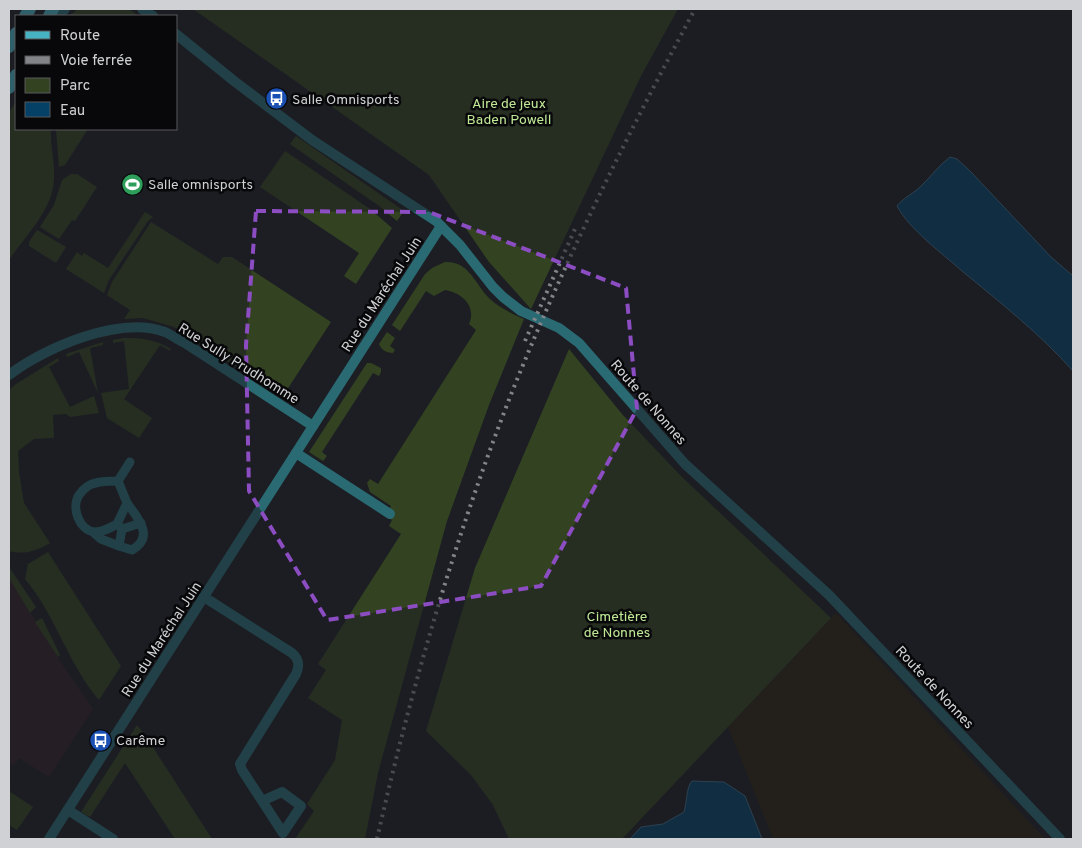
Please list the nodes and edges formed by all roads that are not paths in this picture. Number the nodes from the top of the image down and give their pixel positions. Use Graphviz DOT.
graph roads {
  1 [pos="142,9"];
  2 [pos="153,15"];
  3 [pos="15,26"];
  4 [pos="15,35"];
  5 [pos="178,36"];
  6 [pos="9,41"];
  7 [pos="9,47"];
  8 [pos="15,77"];
  9 [pos="9,88"];
  10 [pos="441,226"];
  11 [pos="9,375"];
  12 [pos="313,426"];
  13 [pos="296,453"];
  14 [pos="130,462"];
  15 [pos="118,481"];
  16 [pos="127,503"];
  17 [pos="390,514"];
  18 [pos="141,523"];
  19 [pos="120,527"];
  20 [pos="93,532"];
  21 [pos="119,546"];
  22 [pos="204,597"];
  23 [pos="262,801"];
  24 [pos="68,810"];
  25 [pos="49,839"];
  26 [pos="113,839"];
  27 [pos="1060,839"];
  1 -- 2 [label="street"];
  3 -- 6 [label="street"];
  4 -- 7 [label="main road"];
  5 -- 10 [label="street, Route de Nonnes"];
  8 -- 9 [label="main road"];
  10 -- 12 [label="street, Rue du Maréchal Juin"];
  10 -- 27 [label="street, Route de Nonnes"];
  11 -- 12 [label="street, Rue Sully Prudhomme"];
  12 -- 13 [label="street, Rue du Maréchal Juin"];
  13 -- 17 [label="street"];
  13 -- 22 [label="street, Rue du Maréchal Juin"];
  14 -- 15 [label="street"];
  15 -- 16 [label="street"];
  15 -- 20 [label="street"];
  16 -- 18 [label="street"];
  16 -- 19 [label="street"];
  18 -- 19 [label="street"];
  18 -- 21 [label="street"];
  19 -- 20 [label="street"];
  19 -- 21 [label="street"];
  20 -- 21 [label="street"];
  22 -- 23 [label="street"];
  22 -- 24 [label="street, Rue du Maréchal Juin"];
  24 -- 25 [label="street, Rue du Maréchal Juin"];
  24 -- 26 [label="street"];
}
